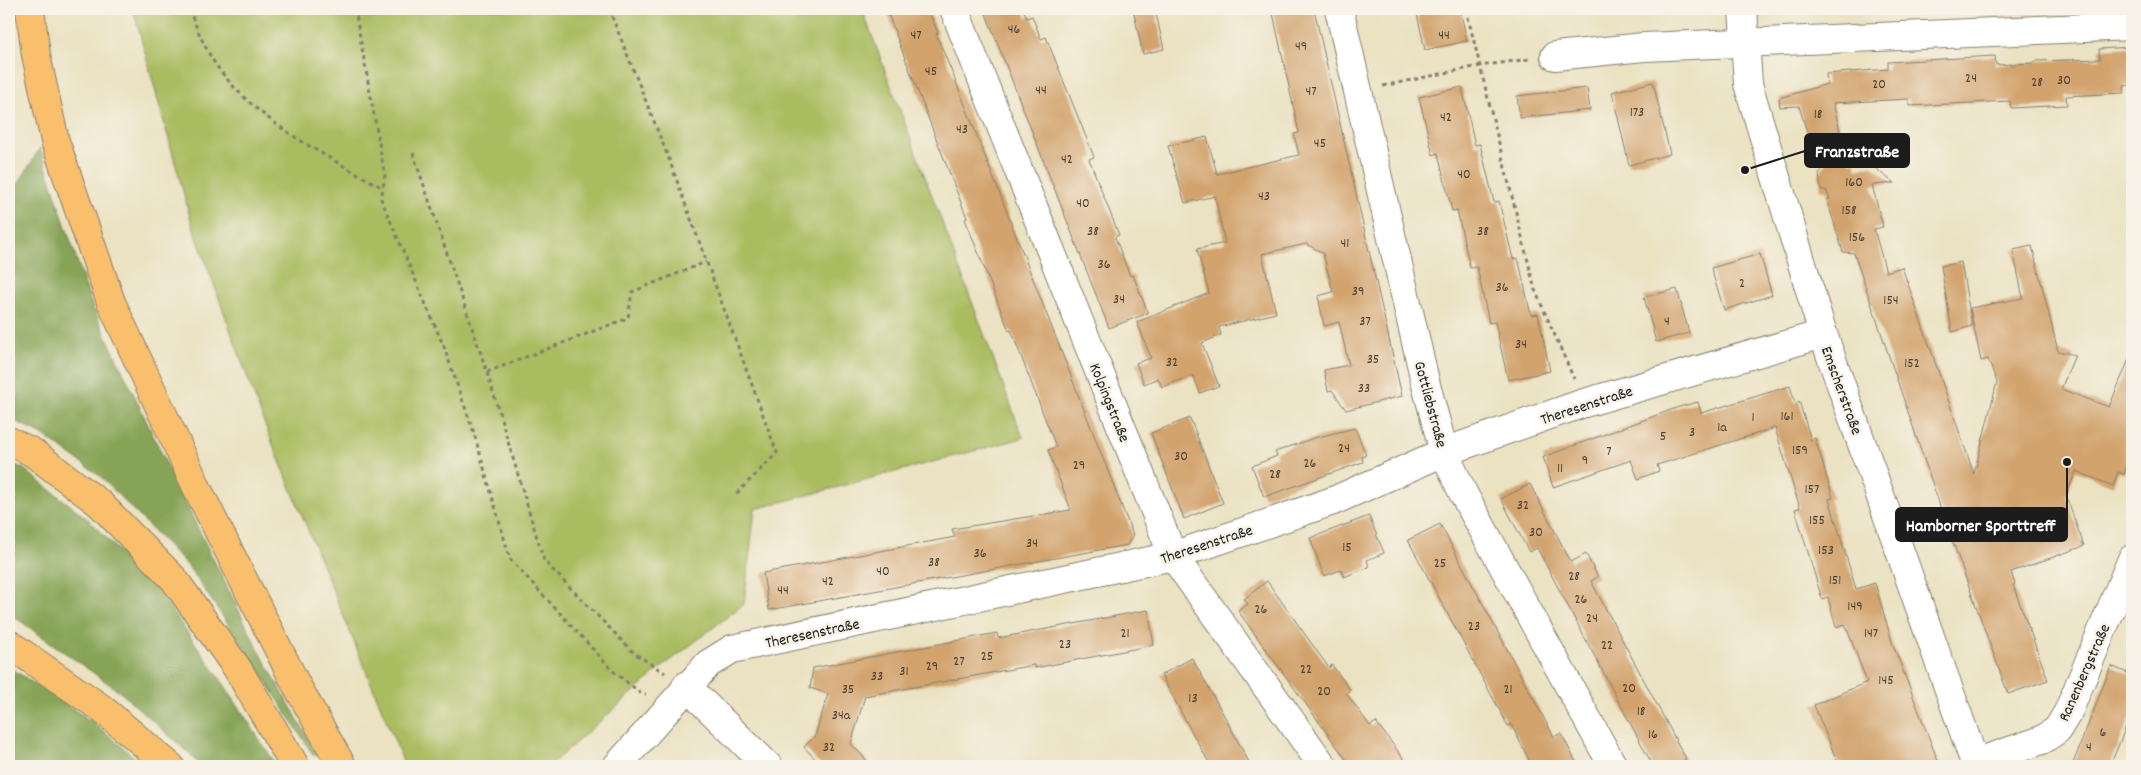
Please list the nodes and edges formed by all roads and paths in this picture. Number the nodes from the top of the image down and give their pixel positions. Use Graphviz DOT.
graph roads {
  1 [pos="30,9"];
  2 [pos="189,9"];
  3 [pos="355,9"];
  4 [pos="609,9"];
  5 [pos="954,9"];
  6 [pos="1338,9"];
  7 [pos="1466,9"];
  8 [pos="1743,9"];
  9 [pos="2132,26"];
  10 [pos="1744,42"];
  11 [pos="1555,56"];
  12 [pos="1479,66"];
  13 [pos="1358,91"];
  14 [pos="413,153"];
  15 [pos="383,188"];
  16 [pos="706,262"];
  17 [pos="1823,334"];
  18 [pos="487,372"];
  19 [pos="1581,404"];
  20 [pos="9,441"];
  21 [pos="1444,452"];
  22 [pos="735,495"];
  23 [pos="1173,556"];
  24 [pos="2132,559"];
  25 [pos="9,644"];
  26 [pos="686,686"];
  27 [pos="1976,765"];
  28 [pos="170,766"];
  29 [pos="295,766"];
  30 [pos="342,766"];
  31 [pos="617,766"];
  32 [pos="768,766"];
  33 [pos="1322,766"];
  34 [pos="1613,766"];
  1 -- 30 [label="highway"];
  2 -- 15 [label="path"];
  3 -- 15 [label="path"];
  4 -- 16 [label="path"];
  5 -- 23 [label="street, Kolpingstraße"];
  6 -- 13 [label="street, Gottliebstraße"];
  7 -- 12 [label="path"];
  8 -- 10 [label="street, Emscherstraße"];
  9 -- 10 [label="street"];
  10 -- 11 [label="street"];
  10 -- 17 [label="street, Emscherstraße"];
  11 -- 12 [label="path"];
  12 -- 13 [label="path"];
  12 -- 19 [label="path"];
  13 -- 21 [label="street, Gottliebstraße"];
  14 -- 18 [label="path"];
  15 -- 26 [label="path"];
  16 -- 18 [label="path"];
  16 -- 22 [label="path"];
  17 -- 19 [label="street, Theresenstraße"];
  17 -- 27 [label="street, Emscherstraße"];
  18 -- 26 [label="path"];
  19 -- 21 [label="street, Theresenstraße"];
  20 -- 29 [label="highway"];
  21 -- 23 [label="street, Theresenstraße"];
  21 -- 34 [label="street, Gottliebstraße"];
  23 -- 26 [label="street, Theresenstraße"];
  23 -- 33 [label="street, Kolpingstraße"];
  24 -- 27 [label="street, Ranenbergstraße"];
  25 -- 28 [label="highway"];
  26 -- 31 [label="street, Theresenstraße"];
  26 -- 32 [label="street"];
}
